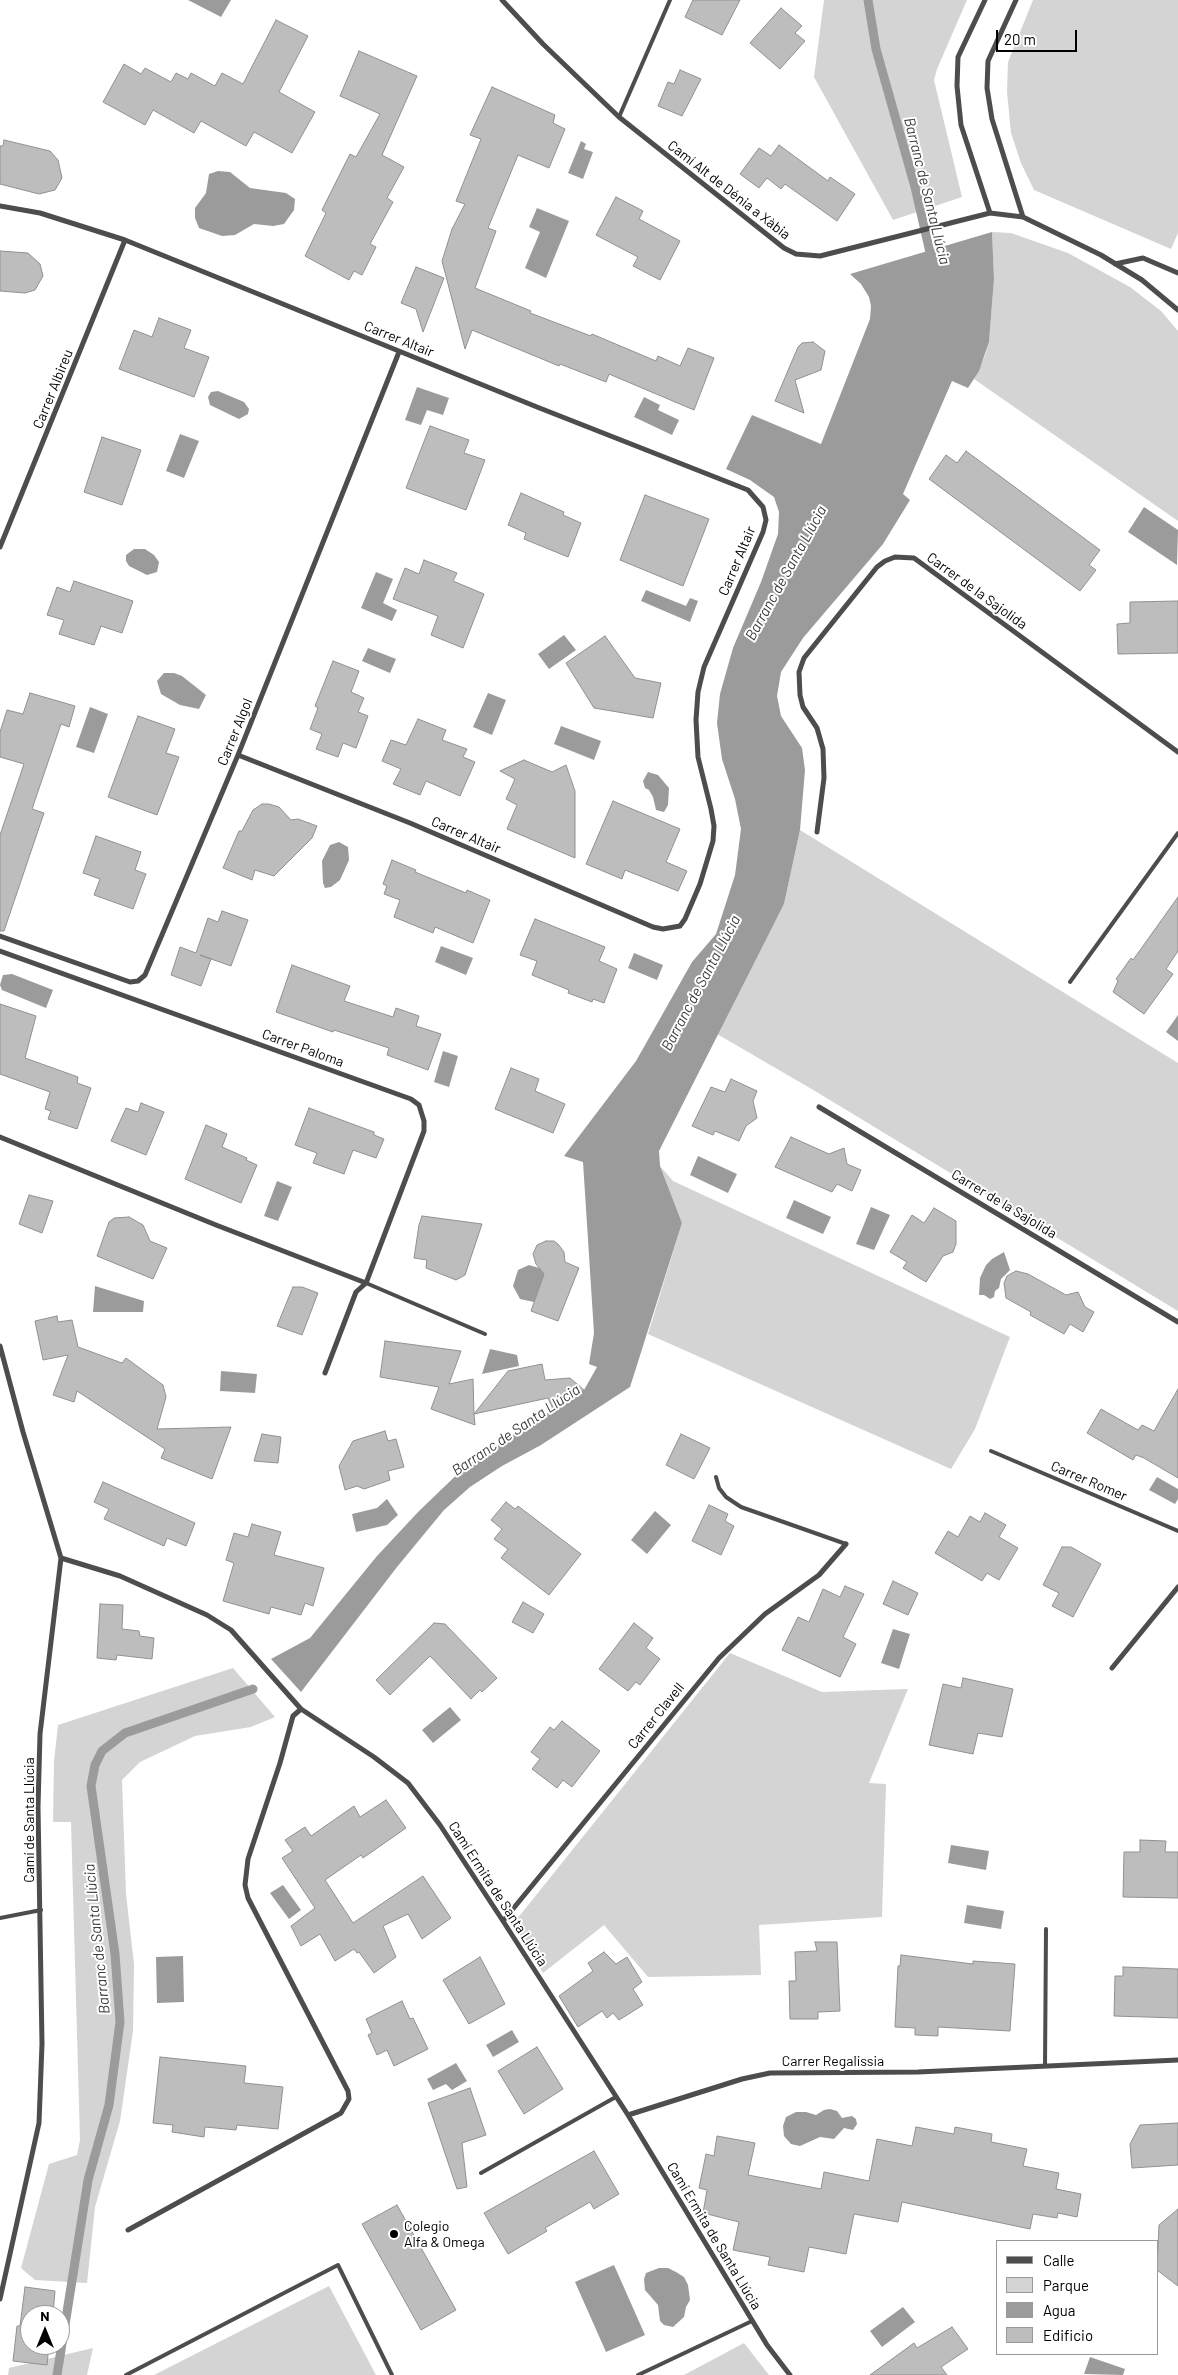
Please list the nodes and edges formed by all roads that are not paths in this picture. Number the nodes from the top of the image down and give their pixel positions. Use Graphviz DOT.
graph roads {
  1 [pos="502,0"];
  2 [pos="670,0"];
  3 [pos="985,0"];
  4 [pos="1016,0"];
  5 [pos="619,117"];
  6 [pos="0,206"];
  7 [pos="990,213"];
  8 [pos="1024,217"];
  9 [pos="125,240"];
  10 [pos="1115,264"];
  11 [pos="1178,272"];
  12 [pos="1178,310"];
  13 [pos="399,352"];
  14 [pos="0,547"];
  15 [pos="1178,752"];
  16 [pos="238,755"];
  17 [pos="817,832"];
  18 [pos="1178,833"];
  19 [pos="0,936"];
  20 [pos="0,951"];
  21 [pos="1070,982"];
  22 [pos="819,1107"];
  23 [pos="0,1137"];
  24 [pos="366,1283"];
  25 [pos="1178,1322"];
  26 [pos="485,1334"];
  27 [pos="0,1346"];
  28 [pos="326,1373"];
  29 [pos="991,1451"];
  30 [pos="716,1477"];
  31 [pos="1178,1531"];
  32 [pos="846,1544"];
  33 [pos="61,1558"];
  34 [pos="1178,1587"];
  35 [pos="1112,1668"];
  36 [pos="301,1709"];
  37 [pos="41,1910"];
  38 [pos="0,1918"];
  39 [pos="503,1921"];
  40 [pos="1046,1929"];
  41 [pos="1178,2060"];
  42 [pos="1045,2066"];
  43 [pos="614,2098"];
  44 [pos="628,2115"];
  45 [pos="482,2173"];
  46 [pos="128,2230"];
  47 [pos="0,2299"];
  48 [pos="752,2321"];
  49 [pos="126,2375"];
  50 [pos="392,2375"];
  51 [pos="640,2375"];
  52 [pos="790,2375"];
  1 -- 5 [label="street, Camí Alt de Dénia a Xàbia"];
  2 -- 5 [label="lane"];
  3 -- 7 [label="street"];
  4 -- 8 [label="street"];
  5 -- 7 [label="street, Camí Alt de Dénia a Xàbia"];
  6 -- 9 [label="street, Carrer Altair"];
  7 -- 8 [label="street, Camí Alt de Dénia a Xàbia"];
  8 -- 10 [label="street, Camí Alt de Dénia a Xàbia"];
  9 -- 13 [label="street, Carrer Altair"];
  9 -- 14 [label="street, Carrer Albireu"];
  10 -- 11 [label="street"];
  10 -- 12 [label="street, Camí Alt de Dénia a Xàbia"];
  13 -- 16 [label="street, Carrer Algol"];
  13 -- 16 [label="street, Carrer Altair"];
  15 -- 17 [label="street, Carrer de la Sajolida"];
  16 -- 19 [label="street, Carrer Algol"];
  18 -- 21 [label="lane"];
  20 -- 24 [label="street, Carrer Paloma"];
  22 -- 25 [label="street, Carrer de la Sajolida"];
  23 -- 24 [label="street"];
  24 -- 26 [label="lane"];
  24 -- 28 [label="street, Carrer Paloma"];
  27 -- 33 [label="street, Camí de Santa Llúcia"];
  29 -- 31 [label="lane, Carrer Romer"];
  30 -- 32 [label="lane"];
  32 -- 39 [label="street, Carrer Clavell"];
  33 -- 36 [label="street, Camí Ermita de Santa Llúcia"];
  33 -- 37 [label="street, Camí de Santa Llúcia"];
  34 -- 35 [label="street"];
  36 -- 39 [label="street, Camí Ermita de Santa Llúcia"];
  36 -- 46 [label="street"];
  37 -- 38 [label="lane"];
  37 -- 47 [label="street, Camí de Santa Llúcia"];
  39 -- 43 [label="street, Camí Ermita de Santa Llúcia"];
  40 -- 42 [label="lane"];
  41 -- 42 [label="street, Carrer Regalissia"];
  42 -- 44 [label="street, Carrer Regalissia"];
  43 -- 44 [label="street, Camí Ermita de Santa Llúcia"];
  43 -- 45 [label="lane"];
  44 -- 48 [label="street, Camí Ermita de Santa Llúcia"];
  48 -- 51 [label="lane"];
  48 -- 52 [label="street, Camí Ermita de Santa Llúcia"];
  49 -- 50 [label="lane"];
}
